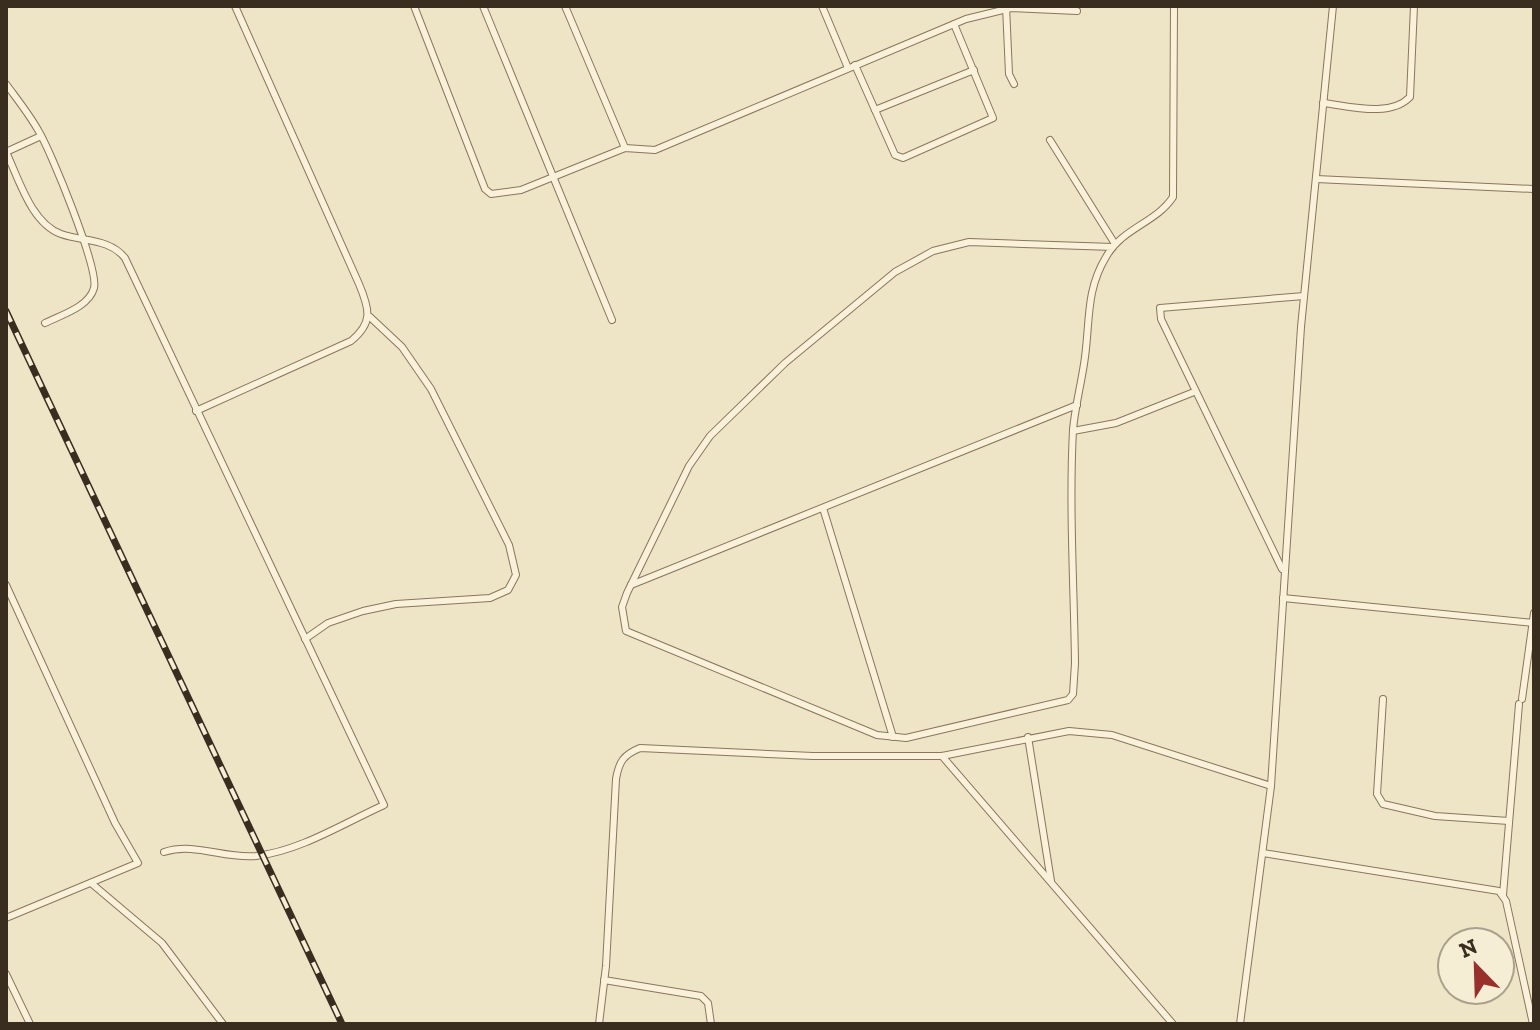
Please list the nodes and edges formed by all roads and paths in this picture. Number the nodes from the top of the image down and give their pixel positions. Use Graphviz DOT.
graph roads {
  1 [pos="235,6"];
  2 [pos="414,6"];
  3 [pos="483,6"];
  4 [pos="565,6"];
  5 [pos="822,6"];
  6 [pos="1174,6"];
  7 [pos="1333,6"];
  8 [pos="1414,6"];
  9 [pos="1054,7"];
  10 [pos="1006,8"];
  11 [pos="1077,11"];
  12 [pos="954,24"];
  13 [pos="852,66"];
  14 [pos="974,70"];
  15 [pos="6,84"];
  16 [pos="1014,84"];
  17 [pos="1323,103"];
  18 [pos="875,110"];
  19 [pos="41,136"];
  20 [pos="1050,140"];
  21 [pos="625,148"];
  22 [pos="6,152"];
  23 [pos="554,176"];
  24 [pos="1316,179"];
  25 [pos="1534,189"];
  26 [pos="82,237"];
  27 [pos="1114,245"];
  28 [pos="1304,296"];
  29 [pos="370,317"];
  30 [pos="612,320"];
  31 [pos="45,323"];
  32 [pos="1194,392"];
  33 [pos="1077,405"];
  34 [pos="196,411"];
  35 [pos="1073,431"];
  36 [pos="823,508"];
  37 [pos="1284,572"];
  38 [pos="6,585"];
  39 [pos="631,585"];
  40 [pos="1283,598"];
  41 [pos="1534,613"];
  42 [pos="1533,623"];
  43 [pos="305,639"];
  44 [pos="1383,699"];
  45 [pos="893,737"];
  46 [pos="1028,737"];
  47 [pos="942,756"];
  48 [pos="1271,786"];
  49 [pos="1509,821"];
  50 [pos="164,852"];
  51 [pos="1263,853"];
  52 [pos="1051,881"];
  53 [pos="91,883"];
  54 [pos="1503,895"];
  55 [pos="6,918"];
  56 [pos="6,974"];
  57 [pos="604,980"];
  58 [pos="1532,1015"];
  59 [pos="30,1024"];
  60 [pos="223,1024"];
  61 [pos="599,1024"];
  62 [pos="711,1024"];
  63 [pos="1173,1024"];
  64 [pos="1240,1024"];
  65 [pos="1533,1024"];
  1 -- 29 [label="lane"];
  2 -- 23 [label="lane"];
  3 -- 23 [label="lane"];
  4 -- 21 [label="lane"];
  5 -- 13 [label="lane"];
  6 -- 27 [label="lane"];
  7 -- 17 [label="lane"];
  8 -- 17 [label="lane"];
  9 -- 10 [label="lane"];
  9 -- 11 [label="lane"];
  10 -- 12 [label="lane"];
  10 -- 16 [label="lane"];
  12 -- 13 [label="lane"];
  12 -- 14 [label="lane"];
  13 -- 18 [label="lane"];
  13 -- 21 [label="lane"];
  14 -- 18 [label="lane"];
  14 -- 18 [label="lane"];
  15 -- 19 [label="lane"];
  17 -- 24 [label="lane"];
  19 -- 22 [label="lane"];
  19 -- 26 [label="lane"];
  20 -- 27 [label="lane"];
  21 -- 23 [label="lane"];
  22 -- 26 [label="lane"];
  23 -- 30 [label="lane"];
  24 -- 25 [label="lane"];
  24 -- 28 [label="lane"];
  26 -- 31 [label="lane"];
  26 -- 34 [label="lane"];
  27 -- 33 [label="lane"];
  27 -- 39 [label="lane"];
  28 -- 32 [label="lane"];
  28 -- 37 [label="lane"];
  29 -- 34 [label="lane"];
  29 -- 43 [label="lane"];
  32 -- 35 [label="lane"];
  32 -- 37 [label="lane"];
  33 -- 35 [label="lane"];
  33 -- 36 [label="lane"];
  34 -- 43 [label="lane"];
  35 -- 45 [label="lane"];
  36 -- 39 [label="lane"];
  36 -- 45 [label="lane"];
  37 -- 40 [label="lane"];
  38 -- 53 [label="lane"];
  39 -- 45 [label="lane"];
  40 -- 42 [label="lane"];
  40 -- 48 [label="lane"];
  41 -- 42 [label="lane"];
  42 -- 49 [label="lane"];
  43 -- 50 [label="lane"];
  44 -- 49 [label="lane"];
  46 -- 47 [label="lane"];
  46 -- 48 [label="lane"];
  46 -- 52 [label="lane"];
  47 -- 52 [label="lane"];
  47 -- 57 [label="lane"];
  48 -- 51 [label="lane"];
  49 -- 54 [label="lane"];
  51 -- 54 [label="lane"];
  51 -- 64 [label="lane"];
  52 -- 63 [label="lane"];
  53 -- 55 [label="lane"];
  53 -- 60 [label="lane"];
  54 -- 58 [label="lane"];
  56 -- 59 [label="lane"];
  57 -- 61 [label="lane"];
  57 -- 62 [label="lane"];
  58 -- 65 [label="lane"];
}
